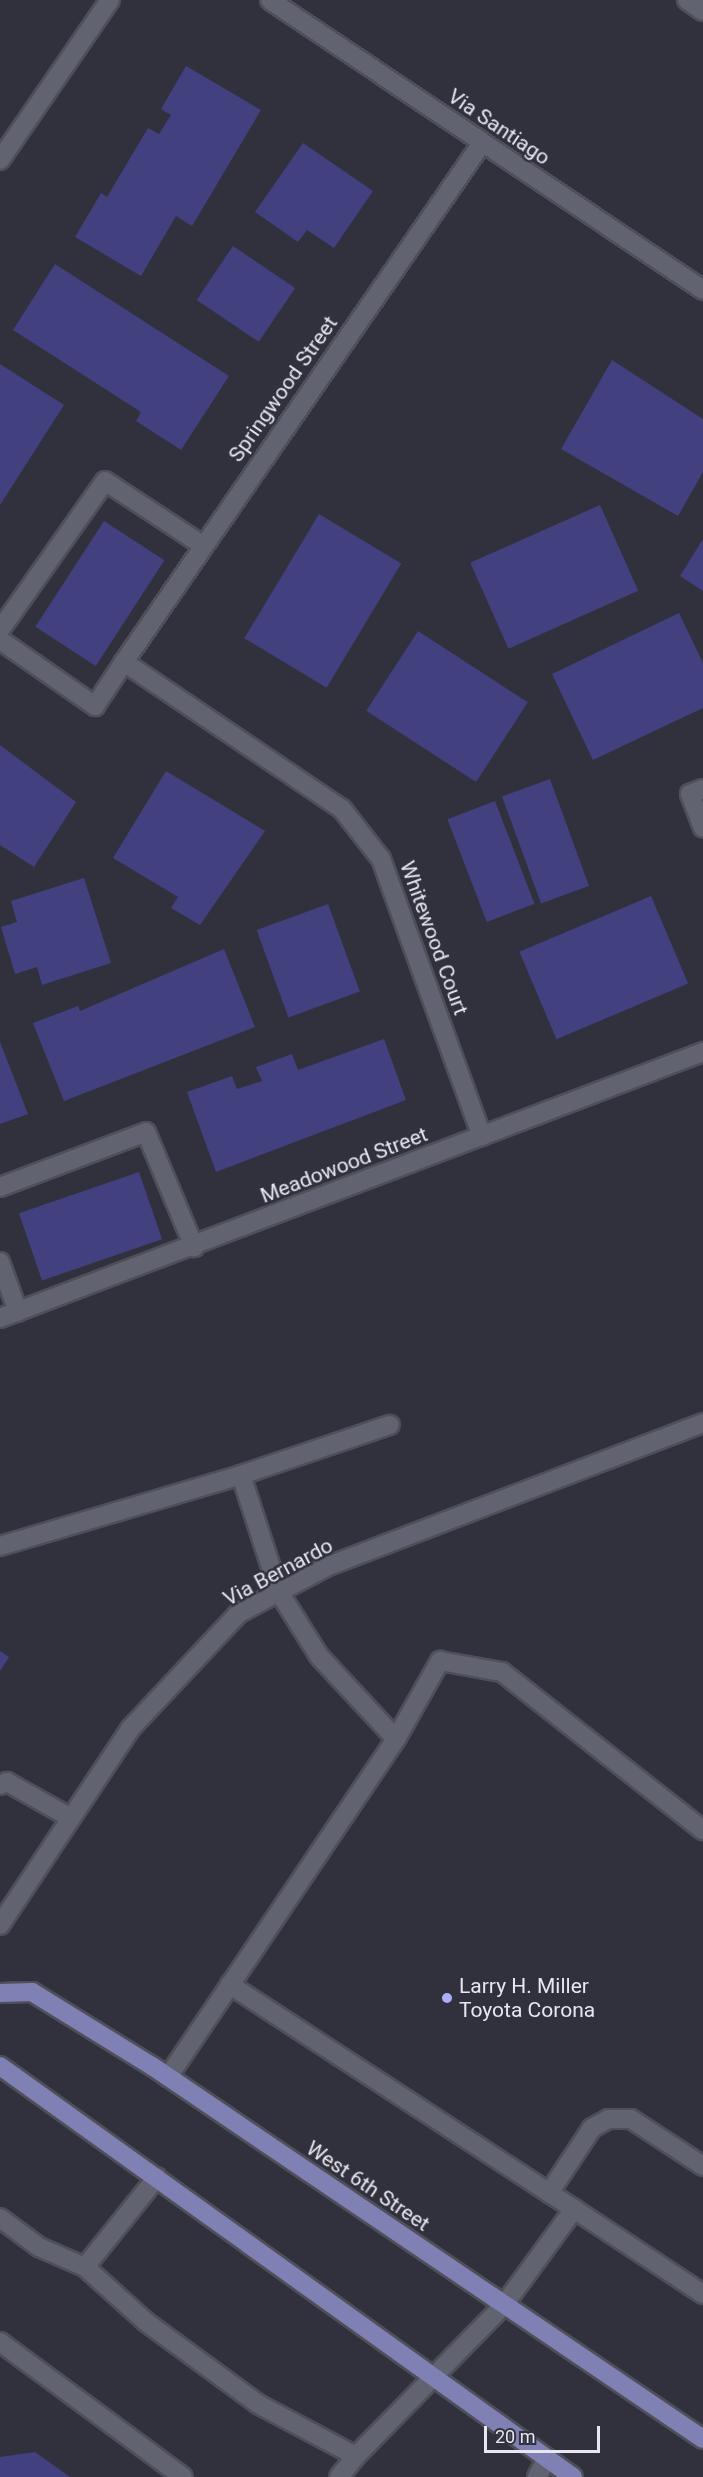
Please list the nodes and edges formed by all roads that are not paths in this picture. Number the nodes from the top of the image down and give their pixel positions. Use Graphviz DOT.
graph roads {
  1 [pos="110,0"];
  2 [pos="270,0"];
  3 [pos="687,0"];
  4 [pos="703,11"];
  5 [pos="482,144"];
  6 [pos="0,160"];
  7 [pos="703,290"];
  8 [pos="202,546"];
  9 [pos="0,630"];
  10 [pos="0,640"];
  11 [pos="124,662"];
  12 [pos="703,789"];
  13 [pos="703,828"];
  14 [pos="703,1053"];
  15 [pos="482,1136"];
  16 [pos="0,1187"];
  17 [pos="194,1247"];
  18 [pos="0,1262"];
  19 [pos="18,1312"];
  20 [pos="0,1318"];
  21 [pos="703,1423"];
  22 [pos="390,1425"];
  23 [pos="241,1475"];
  24 [pos="0,1546"];
  25 [pos="279,1593"];
  26 [pos="396,1739"];
  27 [pos="0,1785"];
  28 [pos="69,1817"];
  29 [pos="703,1830"];
  30 [pos="0,1924"];
  31 [pos="230,1984"];
  32 [pos="0,1993"];
  33 [pos="0,2066"];
  34 [pos="168,2077"];
  35 [pos="703,2166"];
  36 [pos="156,2177"];
  37 [pos="549,2193"];
  38 [pos="574,2209"];
  39 [pos="0,2218"];
  40 [pos="85,2267"];
  41 [pos="703,2294"];
  42 [pos="504,2305"];
  43 [pos="0,2342"];
  44 [pos="435,2378"];
  45 [pos="703,2439"];
  46 [pos="357,2456"];
  47 [pos="547,2458"];
  48 [pos="183,2477"];
  49 [pos="339,2477"];
  50 [pos="537,2477"];
  51 [pos="573,2477"];
  1 -- 6 [label="street"];
  2 -- 5 [label="street, Via Santiago"];
  3 -- 4 [label="street"];
  5 -- 7 [label="street, Via Santiago"];
  5 -- 8 [label="street, Springwood Street"];
  8 -- 9 [label="street"];
  8 -- 11 [label="street, Springwood Street"];
  10 -- 11 [label="street, Springwood Street"];
  11 -- 15 [label="street, Whitewood Court"];
  12 -- 13 [label="street"];
  14 -- 15 [label="street, Meadowood Street"];
  15 -- 17 [label="street, Meadowood Street"];
  16 -- 17 [label="street"];
  17 -- 19 [label="street, Meadowood Street"];
  18 -- 19 [label="street"];
  19 -- 20 [label="street, Meadowood Street"];
  21 -- 25 [label="street, Via Bernardo"];
  22 -- 23 [label="street"];
  23 -- 24 [label="street"];
  23 -- 25 [label="street"];
  25 -- 26 [label="street"];
  25 -- 28 [label="street, Via Bernardo"];
  26 -- 29 [label="street"];
  26 -- 31 [label="street"];
  27 -- 28 [label="street"];
  28 -- 30 [label="street, Via Bernardo"];
  31 -- 34 [label="street"];
  31 -- 37 [label="street"];
  32 -- 34 [label="main road, West 6th Street"];
  33 -- 36 [label="main road"];
  34 -- 42 [label="main road, West 6th Street"];
  35 -- 37 [label="street"];
  36 -- 40 [label="street"];
  36 -- 44 [label="main road"];
  37 -- 38 [label="street"];
  38 -- 41 [label="street"];
  38 -- 42 [label="street"];
  39 -- 40 [label="street"];
  40 -- 46 [label="street"];
  42 -- 44 [label="street"];
  42 -- 45 [label="main road, West 6th Street"];
  43 -- 48 [label="street"];
  44 -- 46 [label="street"];
  44 -- 47 [label="main road"];
  46 -- 49 [label="street"];
  47 -- 50 [label="street"];
  47 -- 51 [label="main road"];
}
